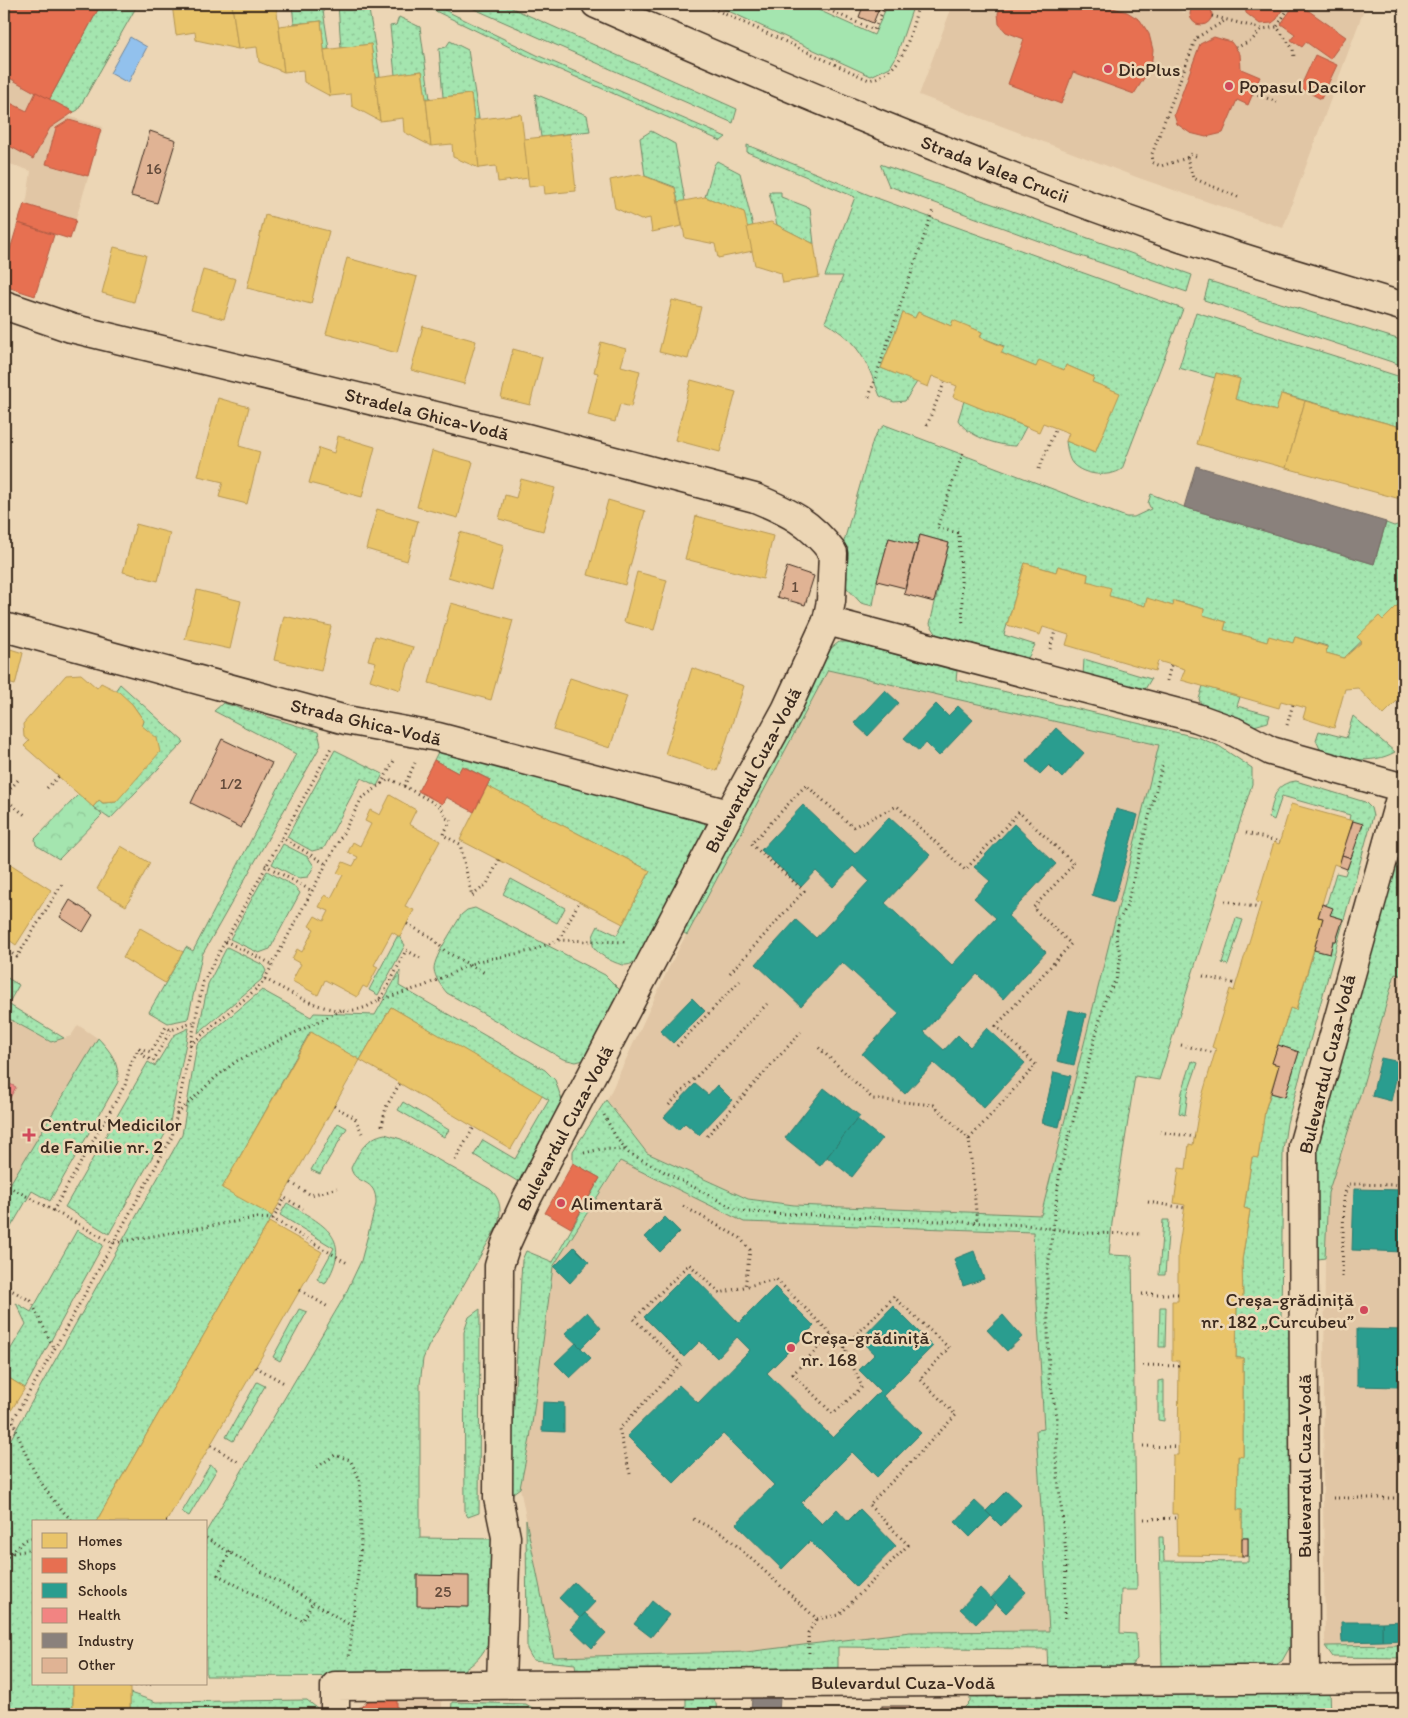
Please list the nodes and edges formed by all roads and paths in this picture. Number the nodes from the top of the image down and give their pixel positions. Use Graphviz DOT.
graph roads {
  1 [pos="596,4"];
  2 [pos="703,4"];
  3 [pos="815,4"];
  4 [pos="886,4"];
  5 [pos="919,4"];
  6 [pos="1291,4"];
  7 [pos="1212,16"];
  8 [pos="1226,20"];
  9 [pos="1277,27"];
  10 [pos="1262,29"];
  11 [pos="1236,48"];
  12 [pos="1294,57"];
  13 [pos="1254,93"];
  14 [pos="1277,102"];
  15 [pos="1196,156"];
  16 [pos="1187,158"];
  17 [pos="1240,198"];
  18 [pos="933,210"];
  19 [pos="4,305"];
  20 [pos="1404,307"];
  21 [pos="944,381"];
  22 [pos="869,397"];
  23 [pos="927,425"];
  24 [pos="1056,428"];
  25 [pos="963,453"];
  26 [pos="1039,469"];
  27 [pos="833,553"];
  28 [pos="827,621"];
  29 [pos="4,627"];
  30 [pos="963,627"];
  31 [pos="346,720"];
  32 [pos="429,736"];
  33 [pos="1162,766"];
  34 [pos="59,776"];
  35 [pos="18,780"];
  36 [pos="404,786"];
  37 [pos="47,788"];
  38 [pos="1404,788"];
  39 [pos="4,797"];
  40 [pos="729,814"];
  41 [pos="25,815"];
  42 [pos="1246,833"];
  43 [pos="281,838"];
  44 [pos="1280,842"];
  45 [pos="499,860"];
  46 [pos="326,864"];
  47 [pos="265,865"];
  48 [pos="62,884"];
  49 [pos="312,891"];
  50 [pos="1225,901"];
  51 [pos="580,902"];
  52 [pos="1259,908"];
  53 [pos="407,924"];
  54 [pos="558,940"];
  55 [pos="225,941"];
  56 [pos="662,943"];
  57 [pos="4,948"];
  58 [pos="420,958"];
  59 [pos="272,964"];
  60 [pos="470,965"];
  61 [pos="485,973"];
  62 [pos="730,973"];
  63 [pos="1203,976"];
  64 [pos="265,978"];
  65 [pos="740,981"];
  66 [pos="1236,984"];
  67 [pos="379,1000"];
  68 [pos="767,1004"];
  69 [pos="344,1009"];
  70 [pos="194,1022"];
  71 [pos="171,1030"];
  72 [pos="801,1032"];
  73 [pos="190,1045"];
  74 [pos="816,1045"];
  75 [pos="1181,1045"];
  76 [pos="677,1046"];
  77 [pos="139,1048"];
  78 [pos="1215,1053"];
  79 [pos="400,1083"];
  80 [pos="669,1105"];
  81 [pos="334,1106"];
  82 [pos="600,1107"];
  83 [pos="176,1115"];
  84 [pos="382,1126"];
  85 [pos="474,1127"];
  86 [pos="1160,1132"];
  87 [pos="362,1133"];
  88 [pos="707,1136"];
  89 [pos="1195,1137"];
  90 [pos="970,1139"];
  91 [pos="626,1150"];
  92 [pos="579,1155"];
  93 [pos="456,1160"];
  94 [pos="291,1183"];
  95 [pos="4,1184"];
  96 [pos="1404,1185"];
  97 [pos="337,1188"];
  98 [pos="1148,1202"];
  99 [pos="683,1206"];
  100 [pos="1185,1208"];
  101 [pos="303,1209"];
  102 [pos="53,1210"];
  103 [pos="272,1219"];
  104 [pos="977,1222"];
  105 [pos="1051,1228"];
  106 [pos="1142,1234"];
  107 [pos="113,1243"];
  108 [pos="349,1264"];
  109 [pos="1342,1277"];
  110 [pos="4,1286"];
  111 [pos="745,1287"];
  112 [pos="300,1290"];
  113 [pos="1142,1294"];
  114 [pos="1178,1294"];
  115 [pos="328,1307"];
  116 [pos="831,1334"];
  117 [pos="844,1347"];
  118 [pos="54,1349"];
  119 [pos="1143,1365"];
  120 [pos="1178,1366"];
  121 [pos="256,1367"];
  122 [pos="284,1383"];
  123 [pos="12,1420"];
  124 [pos="4,1435"];
  125 [pos="211,1445"];
  126 [pos="1143,1446"];
  127 [pos="1178,1446"];
  128 [pos="238,1462"];
  129 [pos="317,1467"];
  130 [pos="630,1474"];
  131 [pos="1323,1497"];
  132 [pos="1397,1498"];
  133 [pos="691,1518"];
  134 [pos="1177,1518"];
  135 [pos="1144,1519"];
  136 [pos="72,1520"];
  137 [pos="32,1538"];
  138 [pos="208,1539"];
  139 [pos="32,1550"];
  140 [pos="230,1552"];
  141 [pos="12,1553"];
  142 [pos="4,1560"];
  143 [pos="313,1602"];
  144 [pos="1065,1618"];
  145 [pos="817,1619"];
  146 [pos="352,1626"];
  147 [pos="1305,1678"];
  148 [pos="1404,1679"];
  149 [pos="501,1683"];
  150 [pos="811,1683"];
  151 [pos="345,1686"];
  152 [pos="335,1714"];
  1 -- 20 [label="street, Strada Valea Crucii"];
  2 -- 5 [label="path"];
  3 -- 4 [label="path"];
  6 -- 9 [label="path"];
  7 -- 8 [label="path"];
  8 -- 10 [label="path"];
  8 -- 16 [label="path"];
  9 -- 10 [label="path"];
  9 -- 12 [label="path"];
  10 -- 11 [label="path"];
  13 -- 14 [label="path"];
  15 -- 16 [label="path"];
  16 -- 17 [label="path"];
  18 -- 22 [label="path"];
  19 -- 27 [label="street, Stradela Ghica-Vodă"];
  21 -- 23 [label="path"];
  24 -- 26 [label="path"];
  25 -- 30 [label="path"];
  27 -- 28 [label="street, Bulevardul Cuza-Vodă"];
  28 -- 38 [label="street, Bulevardul Cuza-Vodă"];
  28 -- 40 [label="street, Bulevardul Cuza-Vodă"];
  29 -- 31 [label="street, Strada Ghica-Vodă"];
  31 -- 32 [label="street, Strada Ghica-Vodă"];
  31 -- 43 [label="path"];
  32 -- 36 [label="path"];
  32 -- 40 [label="street, Strada Ghica-Vodă"];
  33 -- 105 [label="path"];
  34 -- 37 [label="path"];
  35 -- 39 [label="path"];
  36 -- 45 [label="path"];
  36 -- 46 [label="path"];
  38 -- 147 [label="street, Bulevardul Cuza-Vodă"];
  39 -- 41 [label="path"];
  40 -- 56 [label="street, Bulevardul Cuza-Vodă"];
  42 -- 44 [label="path"];
  43 -- 46 [label="path"];
  43 -- 47 [label="path"];
  46 -- 49 [label="path"];
  47 -- 49 [label="path"];
  47 -- 55 [label="path"];
  48 -- 57 [label="path"];
  49 -- 59 [label="path"];
  50 -- 52 [label="path"];
  51 -- 54 [label="path"];
  53 -- 60 [label="path"];
  54 -- 56 [label="path"];
  54 -- 60 [label="path"];
  55 -- 59 [label="path"];
  55 -- 70 [label="path"];
  56 -- 149 [label="street, Bulevardul Cuza-Vodă"];
  58 -- 67 [label="path"];
  59 -- 64 [label="path"];
  60 -- 61 [label="path"];
  60 -- 67 [label="path"];
  62 -- 90 [label="path"];
  63 -- 66 [label="path"];
  64 -- 69 [label="path"];
  64 -- 73 [label="path"];
  65 -- 76 [label="path"];
  67 -- 69 [label="path"];
  68 -- 80 [label="path"];
  69 -- 83 [label="path"];
  70 -- 71 [label="path"];
  70 -- 73 [label="path"];
  71 -- 77 [label="path"];
  71 -- 77 [label="path"];
  72 -- 88 [label="path"];
  73 -- 83 [label="path"];
  74 -- 90 [label="path"];
  75 -- 78 [label="path"];
  77 -- 102 [label="path"];
  79 -- 84 [label="path"];
  81 -- 87 [label="path"];
  82 -- 91 [label="path"];
  83 -- 107 [label="path"];
  85 -- 93 [label="path"];
  86 -- 89 [label="path"];
  90 -- 104 [label="path"];
  91 -- 92 [label="path"];
  91 -- 104 [label="path"];
  94 -- 97 [label="path"];
  95 -- 102 [label="path"];
  96 -- 109 [label="path"];
  98 -- 100 [label="path"];
  99 -- 111 [label="path"];
  101 -- 103 [label="path"];
  102 -- 107 [label="path"];
  103 -- 107 [label="path"];
  103 -- 108 [label="path"];
  104 -- 105 [label="path"];
  105 -- 106 [label="path"];
  105 -- 144 [label="path"];
  107 -- 118 [label="path"];
  110 -- 118 [label="path"];
  111 -- 116 [label="path"];
  111 -- 130 [label="path"];
  112 -- 115 [label="path"];
  113 -- 114 [label="path"];
  116 -- 117 [label="path"];
  116 -- 117 [label="path"];
  117 -- 145 [label="path"];
  118 -- 123 [label="path"];
  119 -- 120 [label="path"];
  121 -- 122 [label="path"];
  123 -- 124 [label="path"];
  123 -- 136 [label="path"];
  125 -- 128 [label="path"];
  126 -- 127 [label="path"];
  129 -- 146 [label="path"];
  131 -- 132 [label="path"];
  133 -- 145 [label="path"];
  134 -- 135 [label="path"];
  137 -- 141 [label="path"];
  138 -- 140 [label="path"];
  139 -- 141 [label="path"];
  140 -- 143 [label="path"];
  140 -- 143 [label="path"];
  141 -- 142 [label="path"];
  143 -- 146 [label="path"];
  145 -- 150 [label="path"];
  146 -- 151 [label="path"];
  147 -- 148 [label="street, Bulevardul Cuza-Vodă"];
  147 -- 150 [label="street, Bulevardul Cuza-Vodă"];
  149 -- 150 [label="street, Bulevardul Cuza-Vodă"];
  149 -- 151 [label="street, Bulevardul Cuza-Vodă"];
  151 -- 152 [label="street"];
}
